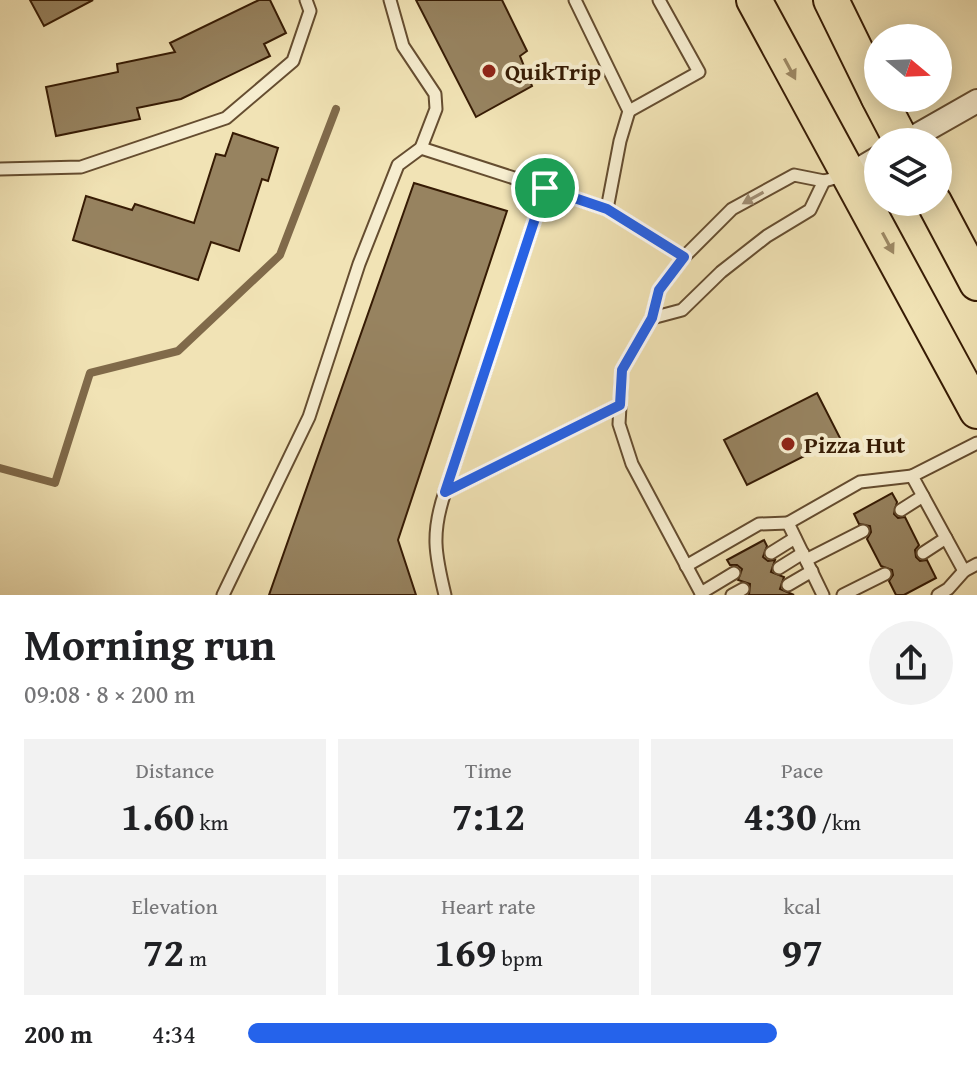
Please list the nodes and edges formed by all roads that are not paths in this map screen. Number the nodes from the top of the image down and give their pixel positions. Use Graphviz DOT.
graph roads {
  1 [pos="306,0"];
  2 [pos="390,0"];
  3 [pos="575,0"];
  4 [pos="659,0"];
  5 [pos="754,0"];
  6 [pos="831,0"];
  7 [pos="864,68"];
  8 [pos="976,103"];
  9 [pos="629,111"];
  10 [pos="930,128"];
  11 [pos="421,148"];
  12 [pos="0,169"];
  13 [pos="851,171"];
  14 [pos="545,188"];
  15 [pos="607,209"];
  16 [pos="941,216"];
  17 [pos="684,257"];
  18 [pos="977,283"];
  19 [pos="652,318"];
  20 [pos="620,405"];
  21 [pos="977,411"];
  22 [pos="977,443"];
  23 [pos="912,476"];
  24 [pos="445,492"];
  25 [pos="923,496"];
  26 [pos="901,510"];
  27 [pos="788,523"];
  28 [pos="863,531"];
  29 [pos="795,538"];
  30 [pos="946,538"];
  31 [pos="771,553"];
  32 [pos="923,553"];
  33 [pos="807,562"];
  34 [pos="977,564"];
  35 [pos="686,566"];
  36 [pos="779,568"];
  37 [pos="964,571"];
  38 [pos="734,573"];
  39 [pos="885,574"];
  40 [pos="788,585"];
  41 [pos="743,589"];
  42 [pos="701,594"];
  43 [pos="223,595"];
  44 [pos="445,595"];
  45 [pos="732,595"];
  46 [pos="823,595"];
  47 [pos="843,595"];
  48 [pos="938,595"];
  1 -- 12 [label="lane"];
  2 -- 11 [label="lane"];
  3 -- 9 [label="lane"];
  4 -- 9 [label="lane"];
  5 -- 13 [label="main road, one-way"];
  6 -- 7 [label="main road"];
  8 -- 10 [label="street"];
  9 -- 15 [label="lane"];
  11 -- 14 [label="lane"];
  11 -- 43 [label="lane"];
  13 -- 17 [label="lane, one-way"];
  13 -- 19 [label="lane"];
  13 -- 21 [label="main road, one-way"];
  14 -- 15 [label="lane"];
  14 -- 24 [label="lane"];
  15 -- 17 [label="lane"];
  16 -- 18 [label="main road"];
  17 -- 19 [label="lane"];
  19 -- 20 [label="lane"];
  20 -- 24 [label="lane"];
  20 -- 35 [label="lane"];
  22 -- 23 [label="lane"];
  23 -- 25 [label="lane"];
  23 -- 27 [label="lane"];
  24 -- 44 [label="lane"];
  25 -- 26 [label="lane"];
  25 -- 30 [label="lane"];
  27 -- 29 [label="lane"];
  27 -- 35 [label="lane"];
  28 -- 33 [label="lane"];
  29 -- 31 [label="lane"];
  29 -- 33 [label="lane"];
  30 -- 32 [label="lane"];
  30 -- 37 [label="lane"];
  33 -- 36 [label="lane"];
  33 -- 40 [label="lane"];
  33 -- 46 [label="lane"];
  34 -- 37 [label="lane"];
  35 -- 42 [label="lane"];
  37 -- 48 [label="lane"];
  38 -- 42 [label="lane"];
  39 -- 47 [label="lane"];
  41 -- 45 [label="lane"];
}
